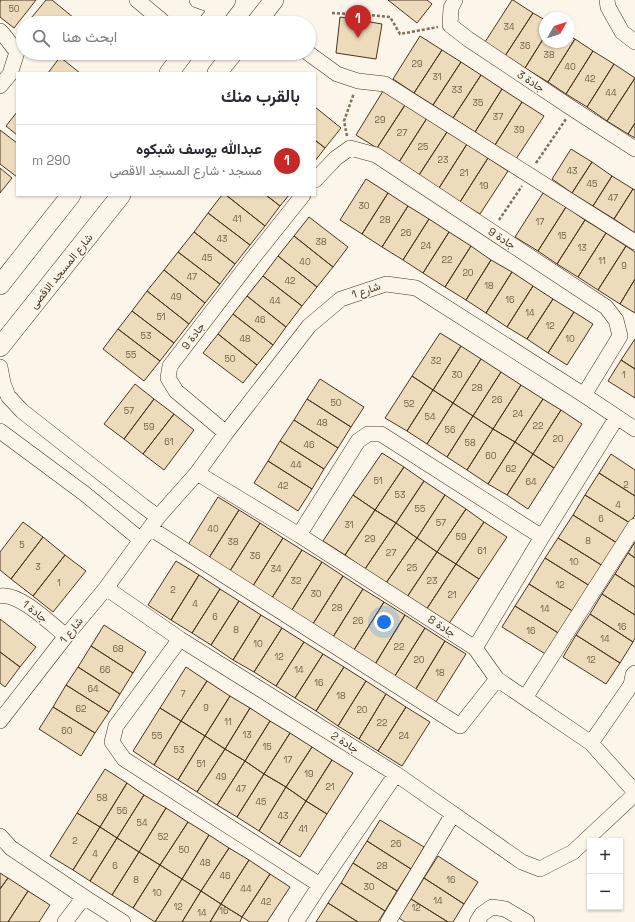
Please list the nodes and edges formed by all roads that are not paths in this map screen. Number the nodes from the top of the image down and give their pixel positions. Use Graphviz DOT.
graph roads {
  1 [pos="137,0"];
  2 [pos="197,0"];
  3 [pos="455,0"];
  4 [pos="607,0"];
  5 [pos="218,10"];
  6 [pos="156,16"];
  7 [pos="0,31"];
  8 [pos="635,42"];
  9 [pos="16,51"];
  10 [pos="16,55"];
  11 [pos="316,59"];
  12 [pos="170,60"];
  13 [pos="179,60"];
  14 [pos="227,60"];
  15 [pos="164,72"];
  16 [pos="170,72"];
  17 [pos="218,72"];
  18 [pos="0,86"];
  19 [pos="635,149"];
  20 [pos="316,179"];
  21 [pos="70,196"];
  22 [pos="120,196"];
  23 [pos="302,196"];
  24 [pos="635,242"];
  25 [pos="0,285"];
  26 [pos="0,347"];
  27 [pos="0,367"];
  28 [pos="584,395"];
  29 [pos="617,417"];
  30 [pos="635,429"];
  31 [pos="0,430"];
  32 [pos="226,433"];
  33 [pos="197,473"];
  34 [pos="635,526"];
  35 [pos="150,528"];
  36 [pos="299,534"];
  37 [pos="542,536"];
  38 [pos="106,588"];
  39 [pos="0,596"];
  40 [pos="66,636"];
  41 [pos="180,639"];
  42 [pos="475,648"];
  43 [pos="497,679"];
  44 [pos="634,682"];
  45 [pos="525,698"];
  46 [pos="0,721"];
  47 [pos="591,743"];
  48 [pos="396,774"];
  49 [pos="635,793"];
  50 [pos="453,814"];
  51 [pos="0,836"];
  52 [pos="320,885"];
  53 [pos="84,897"];
  54 [pos="66,922"];
  55 [pos="123,922"];
  56 [pos="296,922"];
  57 [pos="388,922"];
  58 [pos="477,922"];
  59 [pos="527,922"];
  1 -- 6 [label="street"];
  2 -- 5 [label="street"];
  3 -- 19 [label="street, جادة 3"];
  4 -- 8 [label="street"];
  7 -- 9 [label="street"];
  10 -- 18 [label="street"];
  11 -- 24 [label="street"];
  12 -- 15 [label="street"];
  13 -- 16 [label="main road"];
  14 -- 17 [label="main road"];
  20 -- 28 [label="street, جادة 9"];
  21 -- 25 [label="main road"];
  22 -- 26 [label="main road, شارع المسجد الاقصى"];
  23 -- 32 [label="street, جادة 9"];
  27 -- 35 [label="street"];
  28 -- 29 [label="street, شارع 1"];
  28 -- 32 [label="street, شارع 1"];
  29 -- 30 [label="street, شارع 1"];
  29 -- 37 [label="street"];
  31 -- 35 [label="street"];
  32 -- 33 [label="street, شارع 1"];
  33 -- 35 [label="street, شارع 1"];
  33 -- 36 [label="street, جادة 8"];
  34 -- 45 [label="street"];
  35 -- 38 [label="street, شارع 1"];
  35 -- 43 [label="street"];
  36 -- 37 [label="street"];
  36 -- 42 [label="street, جادة 8"];
  37 -- 42 [label="street"];
  38 -- 40 [label="street, شارع 1"];
  38 -- 41 [label="street, جادة 2"];
  39 -- 40 [label="street, جادة 1"];
  40 -- 46 [label="street, شارع 1"];
  41 -- 48 [label="street, جادة 2"];
  41 -- 52 [label="street"];
  42 -- 43 [label="street"];
  43 -- 45 [label="street"];
  44 -- 47 [label="street"];
  45 -- 47 [label="street"];
  47 -- 49 [label="street"];
  48 -- 50 [label="street, جادة 2"];
  48 -- 52 [label="street"];
  49 -- 50 [label="street, جادة 2"];
  50 -- 57 [label="street"];
  51 -- 53 [label="street"];
  52 -- 56 [label="street"];
  53 -- 54 [label="street"];
  53 -- 55 [label="street"];
  58 -- 59 [label="street"];
}
